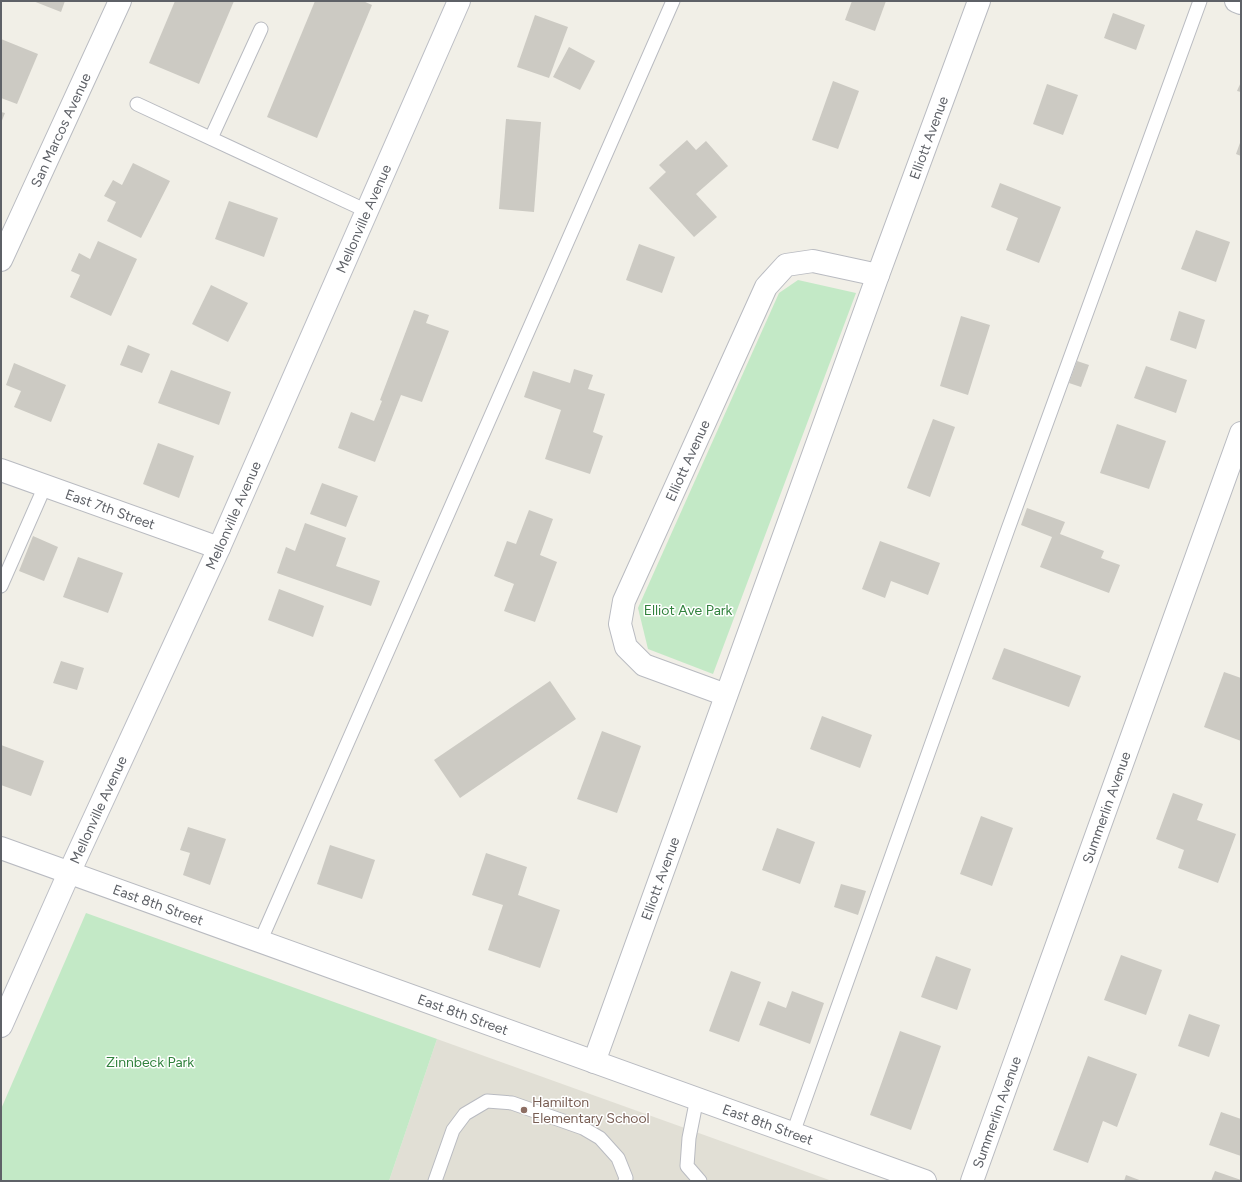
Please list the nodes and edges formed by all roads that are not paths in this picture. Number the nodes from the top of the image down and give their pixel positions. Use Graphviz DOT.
graph roads {
  1 [pos="120,1"];
  2 [pos="459,1"];
  3 [pos="673,1"];
  4 [pos="979,1"];
  5 [pos="1200,1"];
  6 [pos="1236,1"];
  7 [pos="1241,3"];
  8 [pos="261,29"];
  9 [pos="138,104"];
  10 [pos="211,138"];
  11 [pos="367,211"];
  12 [pos="1,260"];
  13 [pos="878,275"];
  14 [pos="1241,433"];
  15 [pos="1,470"];
  16 [pos="45,486"];
  17 [pos="219,548"];
  18 [pos="1,586"];
  19 [pos="726,695"];
  20 [pos="1,848"];
  21 [pos="69,873"];
  22 [pos="260,942"];
  23 [pos="1,1026"];
  24 [pos="594,1062"];
  25 [pos="697,1098"];
  26 [pos="793,1133"];
  27 [pos="435,1181"];
  28 [pos="625,1181"];
  29 [pos="700,1181"];
  30 [pos="925,1181"];
  31 [pos="972,1181"];
  1 -- 12 [label="street, San Marcos Avenue"];
  2 -- 11 [label="street, Mellonville Avenue"];
  3 -- 22 [label="lane"];
  4 -- 13 [label="street, Elliott Avenue"];
  5 -- 26 [label="lane"];
  6 -- 7 [label="street"];
  8 -- 10 [label="lane"];
  9 -- 10 [label="lane"];
  10 -- 11 [label="lane"];
  11 -- 17 [label="street, Mellonville Avenue"];
  13 -- 19 [label="street, Elliott Avenue"];
  13 -- 19 [label="street, Elliott Avenue"];
  14 -- 31 [label="street, Summerlin Avenue"];
  15 -- 16 [label="street, East 7th Street"];
  16 -- 17 [label="street, East 7th Street"];
  16 -- 18 [label="lane"];
  17 -- 21 [label="street, Mellonville Avenue"];
  19 -- 24 [label="street, Elliott Avenue"];
  20 -- 21 [label="street, East 8th Street"];
  21 -- 22 [label="street, East 8th Street"];
  21 -- 23 [label="street, Mellonville Avenue"];
  22 -- 24 [label="street, East 8th Street"];
  24 -- 25 [label="street, East 8th Street"];
  25 -- 26 [label="street, East 8th Street"];
  25 -- 29 [label="lane"];
  26 -- 30 [label="street, East 8th Street"];
  27 -- 28 [label="lane"];
}
